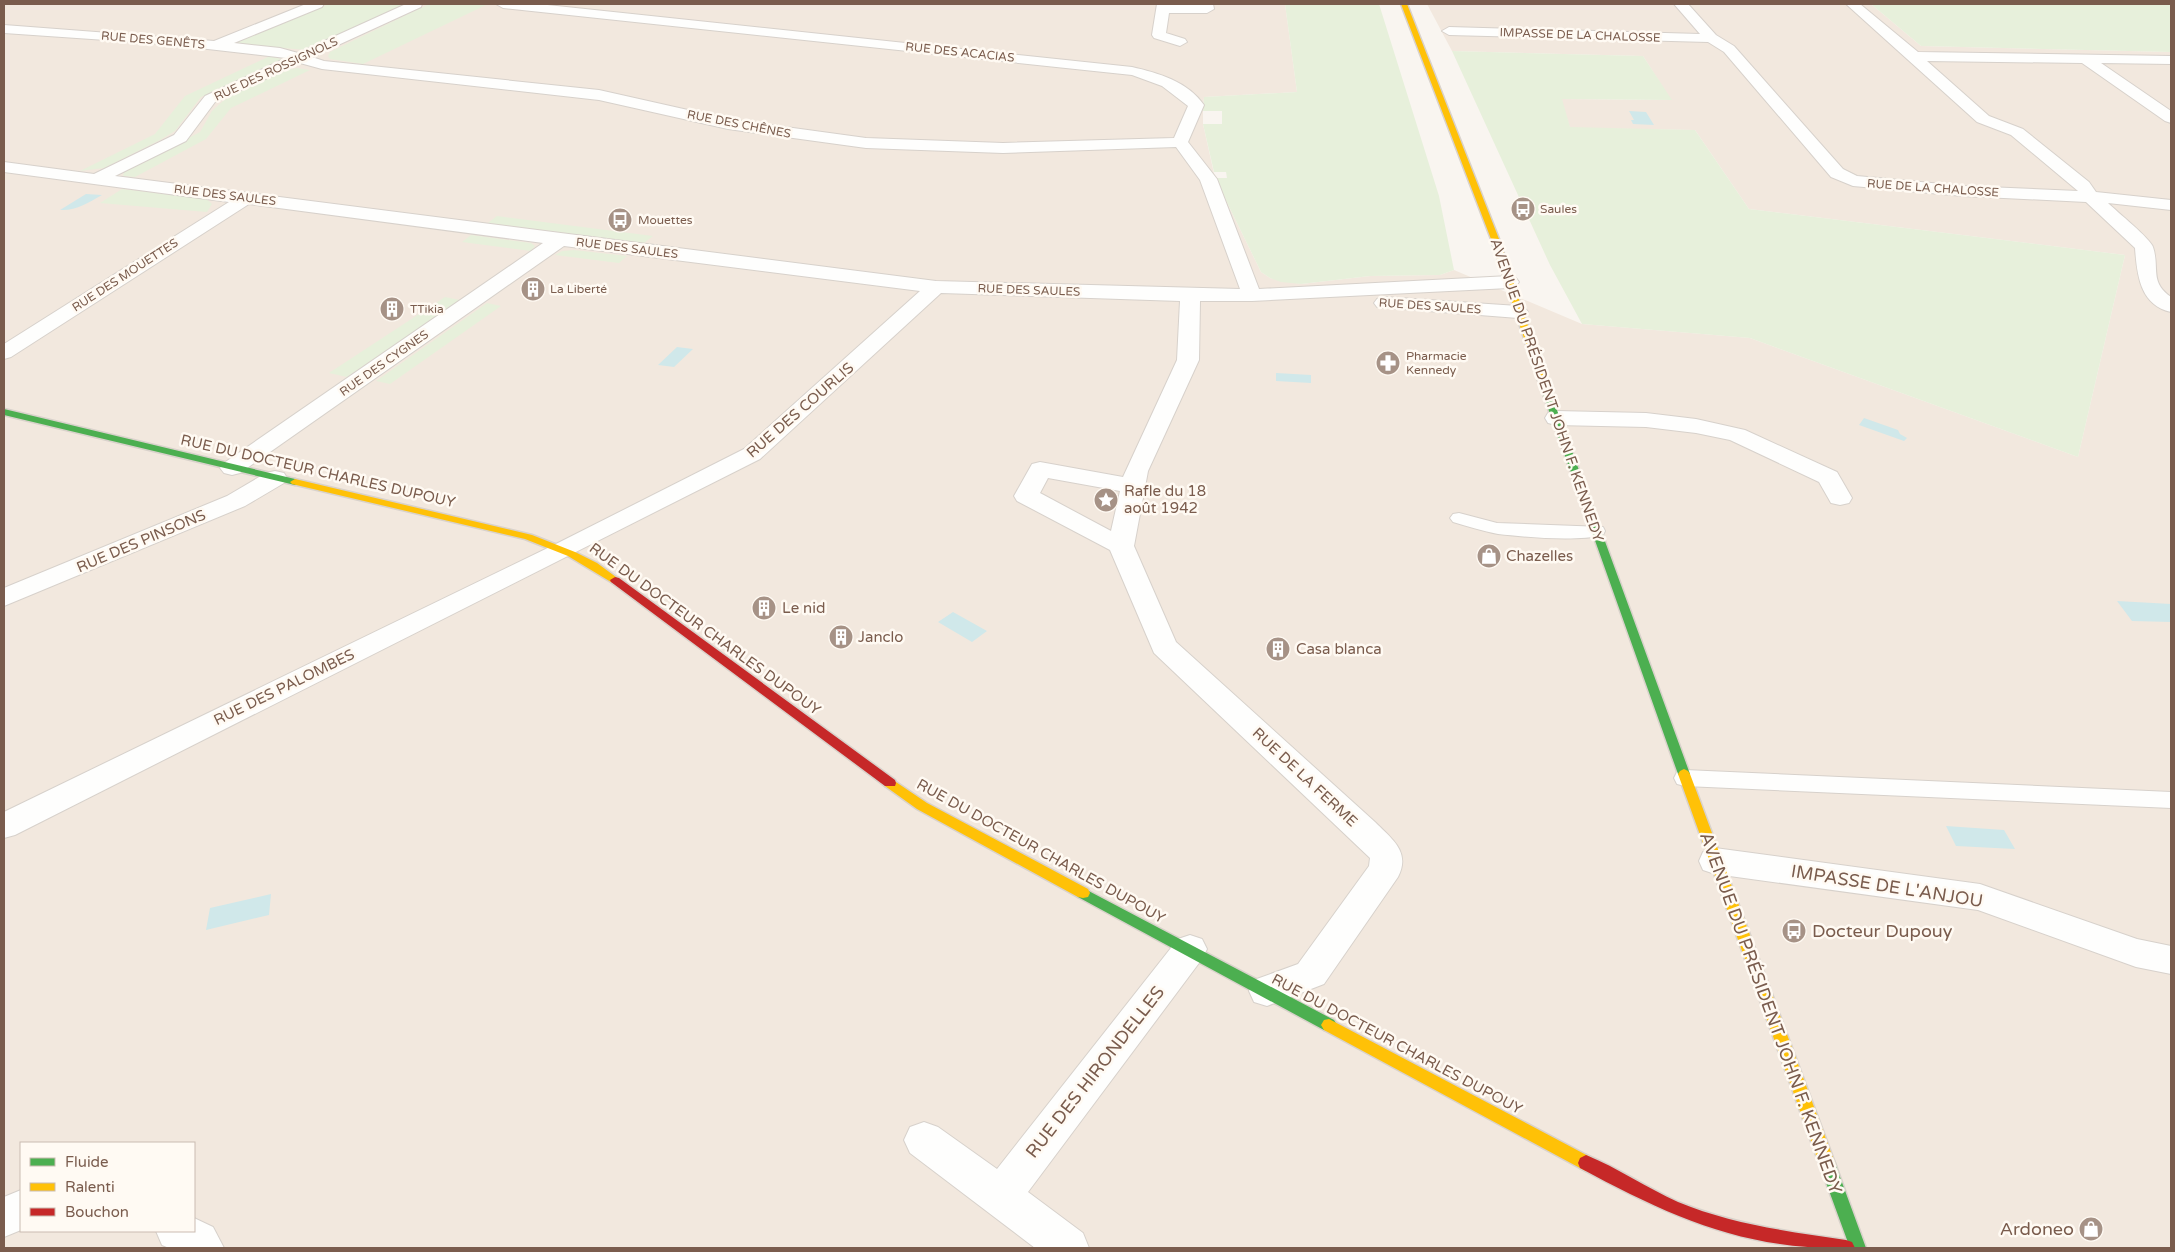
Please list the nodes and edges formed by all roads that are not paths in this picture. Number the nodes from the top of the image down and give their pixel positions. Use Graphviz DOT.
graph roads {
  1 [pos="317,4"];
  2 [pos="416,4"];
  3 [pos="503,4"];
  4 [pos="1207,4"];
  5 [pos="1404,4"];
  6 [pos="1681,4"];
  7 [pos="1852,4"];
  8 [pos="1164,6"];
  9 [pos="4,29"];
  10 [pos="1449,31"];
  11 [pos="1711,38"];
  12 [pos="1180,42"];
  13 [pos="216,46"];
  14 [pos="1914,56"];
  15 [pos="302,58"];
  16 [pos="2084,58"];
  17 [pos="2171,60"];
  18 [pos="2171,118"];
  19 [pos="1180,142"];
  20 [pos="4,167"];
  21 [pos="26,170"];
  22 [pos="97,179"];
  23 [pos="4,181"];
  24 [pos="247,198"];
  25 [pos="2092,198"];
  26 [pos="2171,205"];
  27 [pos="560,240"];
  28 [pos="1509,282"];
  29 [pos="936,287"];
  30 [pos="1190,295"];
  31 [pos="1252,295"];
  32 [pos="2171,306"];
  33 [pos="1518,312"];
  34 [pos="4,353"];
  35 [pos="4,412"];
  36 [pos="1556,418"];
  37 [pos="232,468"];
  38 [pos="275,478"];
  39 [pos="1133,486"];
  40 [pos="1840,498"];
  41 [pos="1459,518"];
  42 [pos="1596,531"];
  43 [pos="1121,546"];
  44 [pos="565,549"];
  45 [pos="4,598"];
  46 [pos="1685,778"];
  47 [pos="2171,800"];
  48 [pos="4,826"];
  49 [pos="1715,860"];
  50 [pos="1190,950"];
  51 [pos="2171,960"];
  52 [pos="1267,991"];
  53 [pos="924,1140"];
  54 [pos="1001,1196"];
  55 [pos="20,1210"];
  56 [pos="4,1217"];
  57 [pos="179,1232"];
  58 [pos="203,1248"];
  59 [pos="1068,1248"];
  60 [pos="1846,1248"];
  61 [pos="1858,1248"];
  1 -- 13 [label="street"];
  2 -- 15 [label="street, RUE DES ROSSIGNOLS"];
  3 -- 19 [label="street, RUE DES ACACIAS"];
  4 -- 8 [label="street"];
  5 -- 28 [label="main road, AVENUE DU PRÉSIDENT JOHN F. KENNEDY"];
  6 -- 11 [label="street, RUE DE LA CHALOSSE"];
  7 -- 14 [label="street"];
  8 -- 12 [label="street"];
  9 -- 13 [label="street, RUE DES GENÊTS"];
  10 -- 11 [label="street, IMPASSE DE LA CHALOSSE"];
  11 -- 25 [label="street, RUE DE LA CHALOSSE"];
  13 -- 15 [label="street, RUE DES GENÊTS"];
  14 -- 16 [label="street"];
  14 -- 25 [label="street"];
  15 -- 19 [label="street, RUE DES CHÊNES"];
  15 -- 22 [label="street, RUE DES ROSSIGNOLS"];
  16 -- 17 [label="street"];
  16 -- 18 [label="street"];
  19 -- 31 [label="street"];
  20 -- 21 [label="street, RUE DES SAULES"];
  21 -- 22 [label="street, RUE DES SAULES"];
  21 -- 23 [label="street"];
  22 -- 24 [label="street, RUE DES SAULES"];
  24 -- 27 [label="street, RUE DES SAULES"];
  24 -- 34 [label="street, RUE DES MOUETTES"];
  25 -- 26 [label="street, RUE DE LA CHALOSSE"];
  25 -- 32 [label="street"];
  27 -- 29 [label="street, RUE DES SAULES"];
  27 -- 37 [label="street, RUE DES CYGNES"];
  28 -- 31 [label="street, RUE DES SAULES"];
  28 -- 33 [label="main road, AVENUE DU PRÉSIDENT JOHN F. KENNEDY"];
  29 -- 30 [label="street, RUE DES SAULES"];
  29 -- 44 [label="street, RUE DES COURLIS"];
  30 -- 31 [label="street, RUE DES SAULES"];
  30 -- 39 [label="street"];
  31 -- 33 [label="street, RUE DES SAULES"];
  33 -- 36 [label="main road, AVENUE DU PRÉSIDENT JOHN F. KENNEDY"];
  35 -- 37 [label="main road, RUE DU DOCTEUR CHARLES DUPOUY"];
  36 -- 40 [label="street"];
  36 -- 42 [label="main road, AVENUE DU PRÉSIDENT JOHN F. KENNEDY"];
  37 -- 38 [label="main road, RUE DU DOCTEUR CHARLES DUPOUY"];
  38 -- 44 [label="main road, RUE DU DOCTEUR CHARLES DUPOUY"];
  38 -- 45 [label="street, RUE DES PINSONS"];
  39 -- 43 [label="street"];
  39 -- 43 [label="street"];
  41 -- 42 [label="lane"];
  42 -- 46 [label="main road, AVENUE DU PRÉSIDENT JOHN F. KENNEDY"];
  43 -- 52 [label="street, RUE DE LA FERME"];
  44 -- 48 [label="street, RUE DES PALOMBES"];
  44 -- 50 [label="main road, RUE DU DOCTEUR CHARLES DUPOUY"];
  46 -- 47 [label="lane"];
  46 -- 49 [label="main road, AVENUE DU PRÉSIDENT JOHN F. KENNEDY"];
  49 -- 51 [label="street, IMPASSE DE L'ANJOU"];
  49 -- 61 [label="main road, AVENUE DU PRÉSIDENT JOHN F. KENNEDY"];
  50 -- 52 [label="main road, RUE DU DOCTEUR CHARLES DUPOUY"];
  50 -- 54 [label="street, RUE DES HIRONDELLES"];
  52 -- 60 [label="main road, RUE DU DOCTEUR CHARLES DUPOUY"];
  53 -- 54 [label="street"];
  54 -- 59 [label="street"];
  55 -- 56 [label="street"];
  57 -- 58 [label="street"];
}
